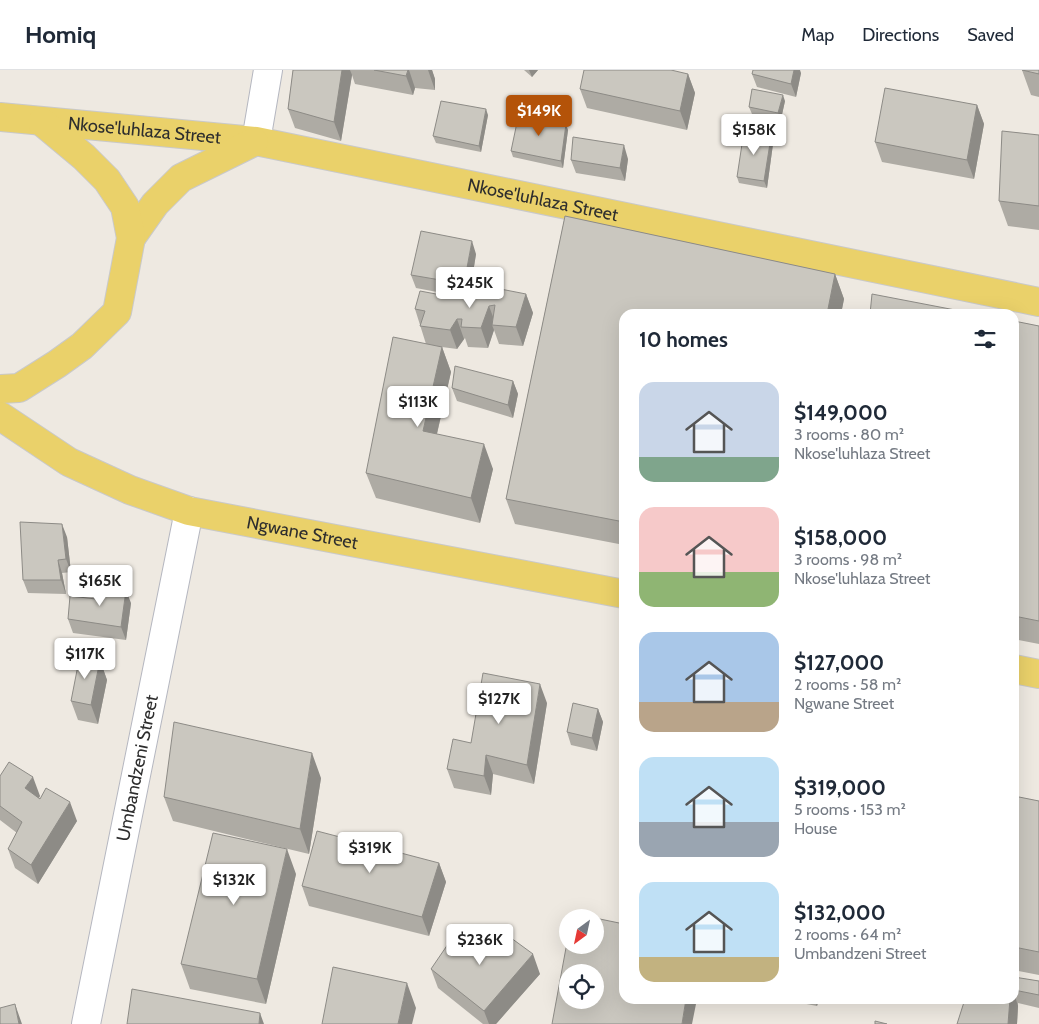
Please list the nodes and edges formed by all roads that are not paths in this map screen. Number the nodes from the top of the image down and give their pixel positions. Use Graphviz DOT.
graph roads {
  1 [pos="268,70"];
  2 [pos="0,117"];
  3 [pos="42,122"];
  4 [pos="256,141"];
  5 [pos="131,238"];
  6 [pos="1039,302"];
  7 [pos="0,389"];
  8 [pos="0,416"];
  9 [pos="189,511"];
  10 [pos="619,593"];
  11 [pos="1019,670"];
  12 [pos="1039,674"];
  13 [pos="86,1024"];
  1 -- 4 [label="street"];
  2 -- 3 [label="main road, Nkose'luhlaza Street"];
  3 -- 4 [label="main road, Nkose'luhlaza Street"];
  3 -- 5 [label="main road"];
  4 -- 5 [label="main road"];
  4 -- 6 [label="main road, Nkose'luhlaza Street"];
  5 -- 7 [label="main road"];
  8 -- 9 [label="main road, Ngwane Street"];
  9 -- 10 [label="main road, Ngwane Street"];
  9 -- 13 [label="street, Umbandzeni Street"];
  11 -- 12 [label="main road"];
}
